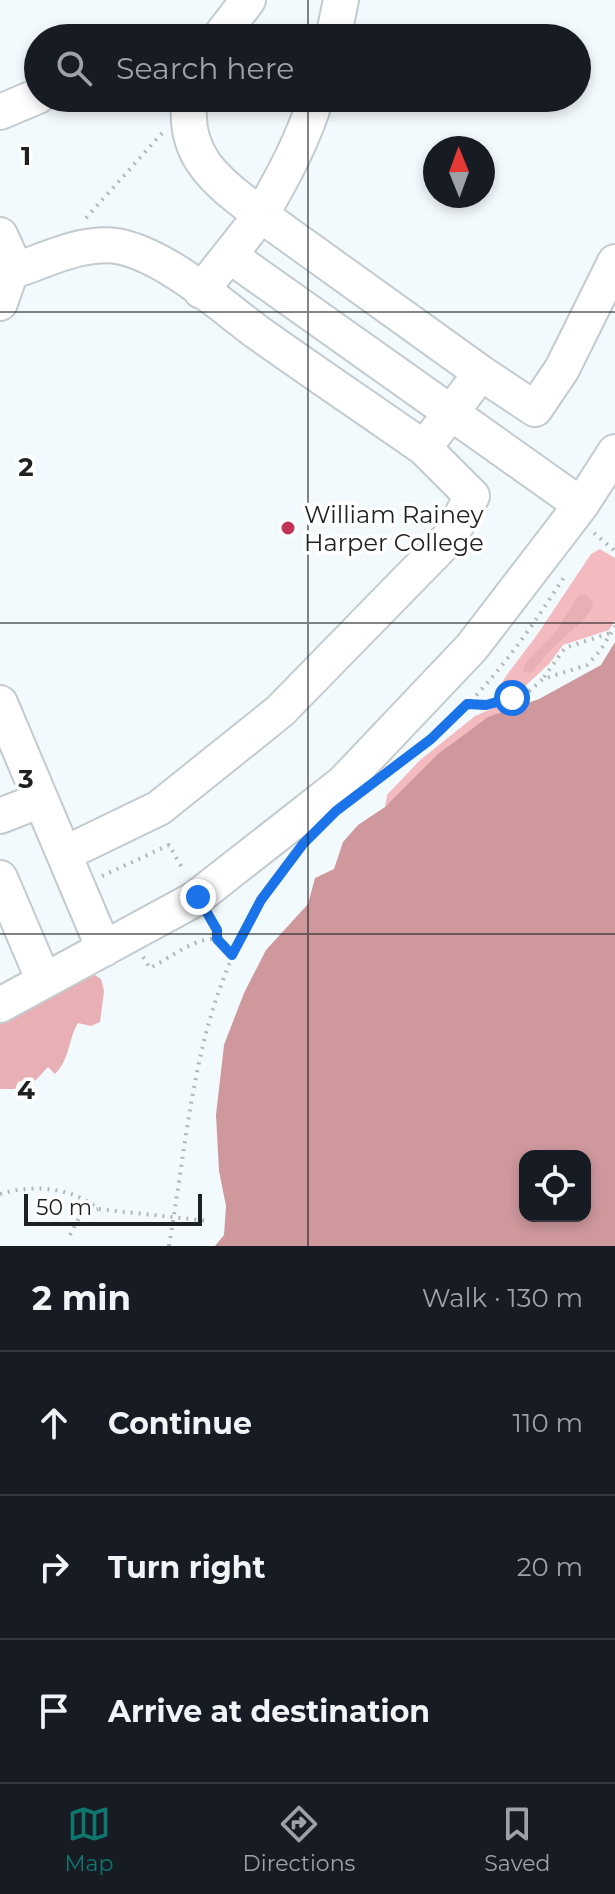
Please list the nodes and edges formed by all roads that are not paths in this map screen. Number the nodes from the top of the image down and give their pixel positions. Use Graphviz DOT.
graph roads {
  1 [pos="248,0"];
  2 [pos="341,0"];
  3 [pos="230,24"];
  4 [pos="336,24"];
  5 [pos="24,102"];
  6 [pos="0,112"];
  7 [pos="181,112"];
  8 [pos="311,112"];
  9 [pos="261,215"];
  10 [pos="0,235"];
  11 [pos="230,256"];
  12 [pos="615,262"];
  13 [pos="16,270"];
  14 [pos="201,291"];
  15 [pos="0,303"];
  16 [pos="481,373"];
  17 [pos="451,412"];
  18 [pos="424,448"];
  19 [pos="615,452"];
  20 [pos="586,518"];
  21 [pos="0,703"];
  22 [pos="41,800"];
  23 [pos="0,816"];
  24 [pos="64,854"];
  25 [pos="3,895"];
  26 [pos="116,942"];
  27 [pos="44,981"];
  28 [pos="0,1005"];
  1 -- 3 [label="lane"];
  2 -- 4 [label="lane"];
  5 -- 6 [label="lane"];
  7 -- 9 [label="lane"];
  8 -- 9 [label="lane"];
  9 -- 11 [label="lane"];
  9 -- 16 [label="lane"];
  10 -- 13 [label="lane"];
  11 -- 14 [label="lane"];
  11 -- 17 [label="lane"];
  12 -- 16 [label="lane"];
  13 -- 14 [label="lane"];
  13 -- 15 [label="lane"];
  14 -- 18 [label="lane"];
  16 -- 17 [label="lane"];
  17 -- 18 [label="lane"];
  17 -- 20 [label="lane"];
  18 -- 24 [label="lane"];
  19 -- 20 [label="lane"];
  20 -- 26 [label="lane"];
  21 -- 22 [label="lane"];
  22 -- 23 [label="lane"];
  22 -- 24 [label="lane"];
  24 -- 26 [label="lane"];
  25 -- 27 [label="lane"];
  26 -- 27 [label="lane"];
  27 -- 28 [label="lane"];
}
